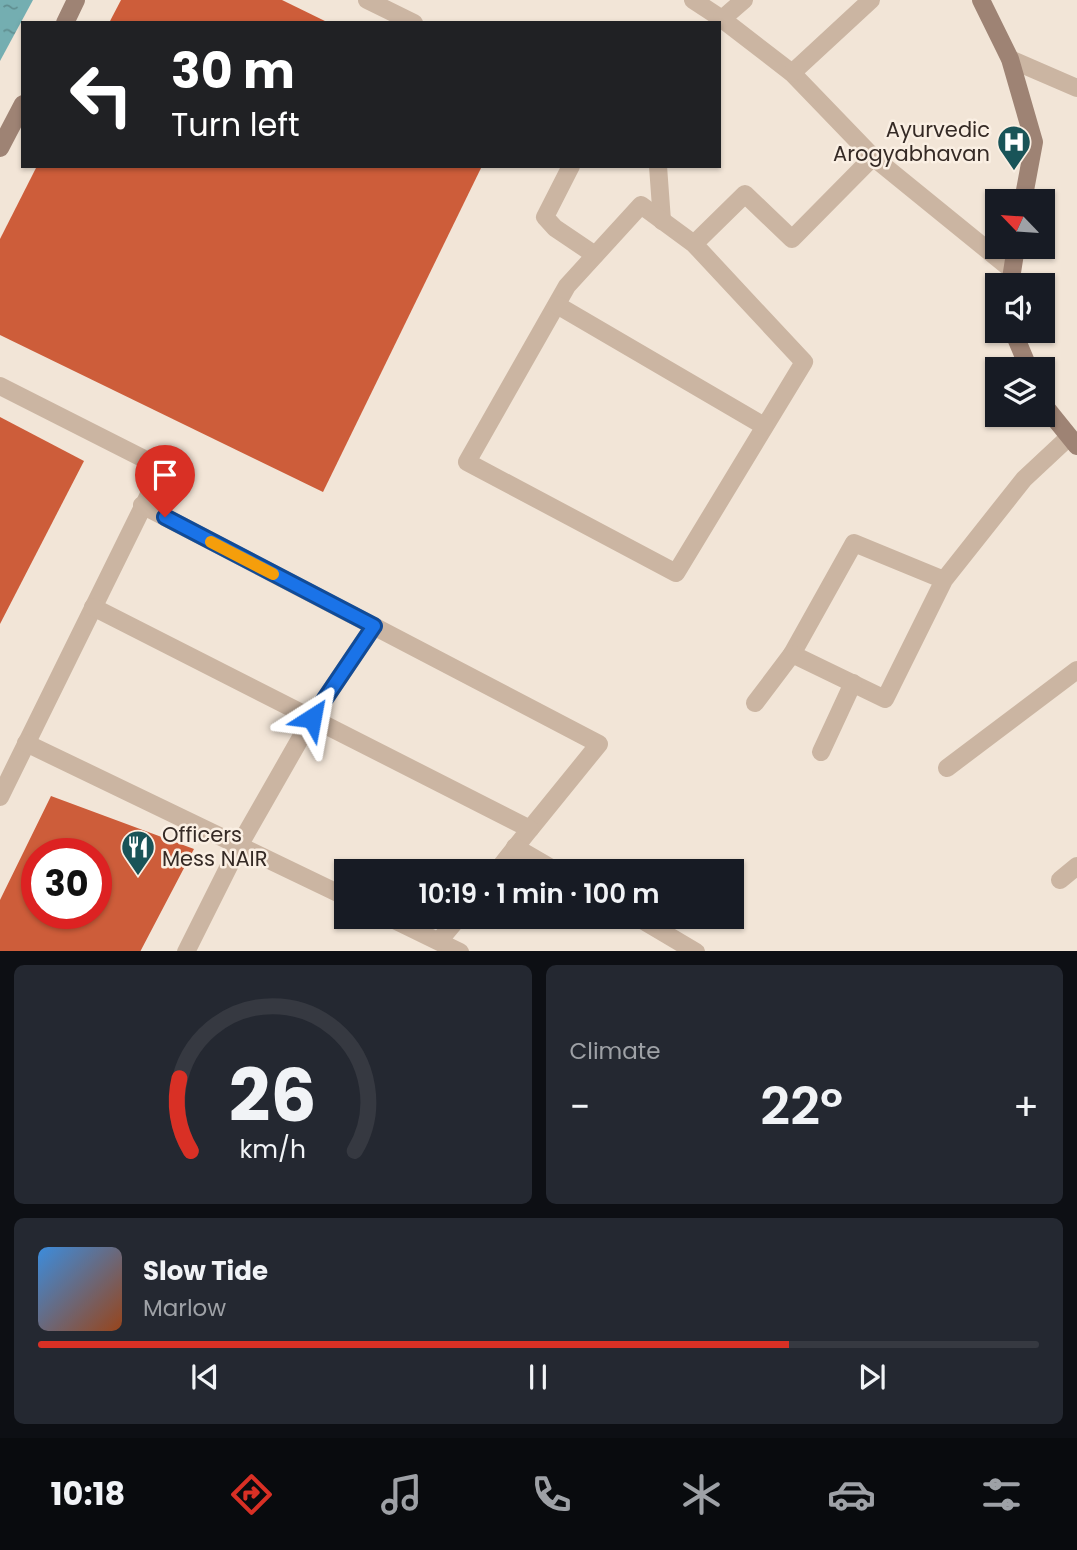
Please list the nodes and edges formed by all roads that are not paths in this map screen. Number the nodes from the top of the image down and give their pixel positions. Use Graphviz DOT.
graph roads {
  1 [pos="76,0"];
  2 [pos="367,0"];
  3 [pos="693,0"];
  4 [pos="744,0"];
  5 [pos="871,0"];
  6 [pos="981,0"];
  7 [pos="722,19"];
  8 [pos="66,21"];
  9 [pos="410,21"];
  10 [pos="1010,59"];
  11 [pos="792,73"];
  12 [pos="1077,88"];
  13 [pos="21,108"];
  14 [pos="0,148"];
  15 [pos="873,157"];
  16 [pos="571,168"];
  17 [pos="658,168"];
  18 [pos="1025,189"];
  19 [pos="662,221"];
  20 [pos="694,244"];
  21 [pos="595,255"];
  22 [pos="1005,273"];
  23 [pos="557,304"];
  24 [pos="0,386"];
  25 [pos="1055,419"];
  26 [pos="764,426"];
  27 [pos="1073,441"];
  28 [pos="142,505"];
  29 [pos="944,580"];
  30 [pos="93,607"];
  31 [pos="374,626"];
  32 [pos="792,654"];
  33 [pos="1077,670"];
  34 [pos="853,683"];
  35 [pos="755,703"];
  36 [pos="312,718"];
  37 [pos="26,743"];
  38 [pos="821,752"];
  39 [pos="947,768"];
  40 [pos="0,797"];
  41 [pos="530,829"];
  42 [pos="239,846"];
  43 [pos="515,847"];
  44 [pos="506,859"];
  45 [pos="536,859"];
  46 [pos="1077,866"];
  47 [pos="1060,880"];
  48 [pos="334,891"];
  49 [pos="414,929"];
  50 [pos="449,929"];
  51 [pos="658,929"];
  52 [pos="439,941"];
  53 [pos="186,951"];
  54 [pos="460,951"];
  55 [pos="696,951"];
  1 -- 8 [label="street"];
  2 -- 9 [label="street"];
  3 -- 7 [label="street"];
  4 -- 7 [label="street"];
  5 -- 11 [label="street"];
  6 -- 10 [label="street"];
  7 -- 11 [label="street"];
  10 -- 12 [label="street"];
  10 -- 18 [label="street"];
  11 -- 15 [label="street"];
  13 -- 14 [label="street"];
  15 -- 20 [label="street"];
  15 -- 22 [label="street"];
  16 -- 21 [label="street"];
  17 -- 19 [label="street"];
  19 -- 20 [label="street"];
  19 -- 21 [label="street"];
  20 -- 26 [label="street"];
  21 -- 23 [label="street"];
  23 -- 26 [label="street"];
  23 -- 26 [label="street"];
  24 -- 28 [label="street"];
  25 -- 27 [label="street"];
  27 -- 29 [label="street"];
  28 -- 30 [label="street"];
  28 -- 31 [label="street"];
  29 -- 32 [label="street"];
  29 -- 34 [label="street"];
  30 -- 36 [label="street"];
  30 -- 37 [label="street"];
  31 -- 36 [label="street"];
  31 -- 41 [label="street"];
  32 -- 34 [label="street"];
  32 -- 35 [label="street"];
  33 -- 39 [label="street"];
  34 -- 38 [label="street"];
  36 -- 41 [label="street"];
  36 -- 42 [label="street"];
  37 -- 40 [label="street"];
  37 -- 42 [label="street"];
  41 -- 43 [label="street"];
  42 -- 48 [label="street"];
  42 -- 53 [label="street"];
  43 -- 44 [label="street"];
  43 -- 45 [label="street"];
  46 -- 47 [label="street"];
  49 -- 52 [label="street"];
  50 -- 52 [label="street"];
  51 -- 55 [label="street"];
  52 -- 54 [label="street"];
}
